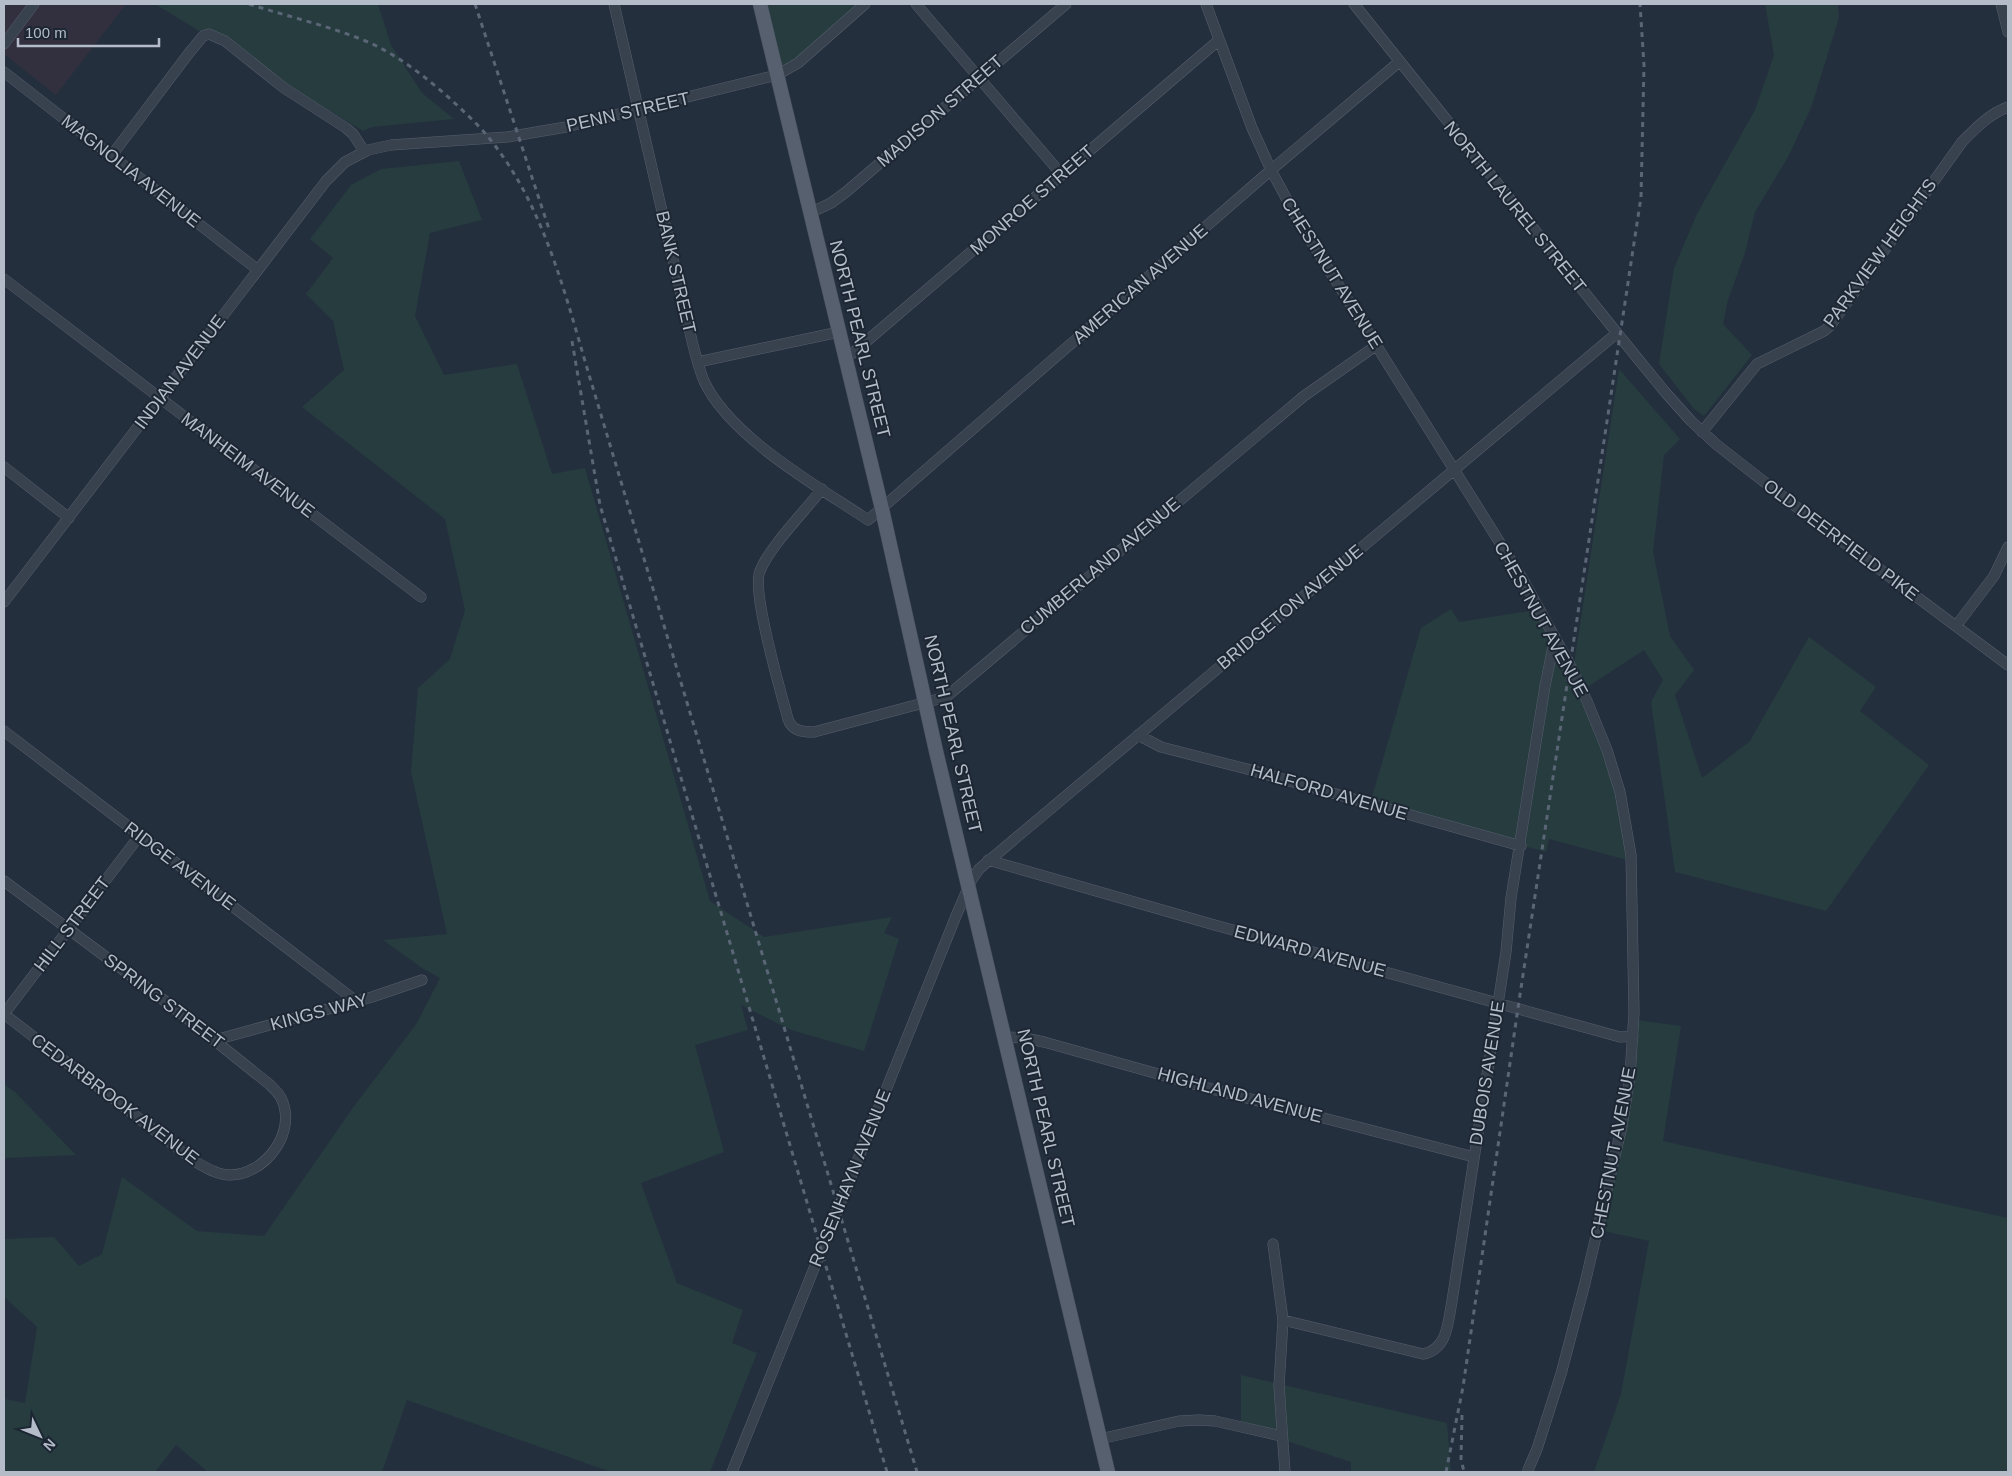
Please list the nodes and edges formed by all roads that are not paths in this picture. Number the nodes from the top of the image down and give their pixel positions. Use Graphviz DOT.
graph roads {
  1 [pos="34,4"];
  2 [pos="614,4"];
  3 [pos="760,4"];
  4 [pos="865,4"];
  5 [pos="916,4"];
  6 [pos="1066,4"];
  7 [pos="1206,4"];
  8 [pos="1354,4"];
  9 [pos="2001,4"];
  10 [pos="2008,32"];
  11 [pos="1219,40"];
  12 [pos="4,44"];
  13 [pos="1399,62"];
  14 [pos="4,72"];
  15 [pos="777,75"];
  16 [pos="978,78"];
  17 [pos="2008,107"];
  18 [pos="638,110"];
  19 [pos="364,151"];
  20 [pos="112,155"];
  21 [pos="1271,170"];
  22 [pos="1062,175"];
  23 [pos="810,213"];
  24 [pos="258,270"];
  25 [pos="4,279"];
  26 [pos="839,332"];
  27 [pos="1617,333"];
  28 [pos="1377,345"];
  29 [pos="844,356"];
  30 [pos="698,362"];
  31 [pos="160,399"];
  32 [pos="1679,408"];
  33 [pos="1702,432"];
  34 [pos="4,467"];
  35 [pos="1454,470"];
  36 [pos="822,489"];
  37 [pos="882,509"];
  38 [pos="69,518"];
  39 [pos="2008,547"];
  40 [pos="421,597"];
  41 [pos="4,602"];
  42 [pos="1956,626"];
  43 [pos="1555,637"];
  44 [pos="2008,664"];
  45 [pos="925,703"];
  46 [pos="4,731"];
  47 [pos="1138,735"];
  48 [pos="140,835"];
  49 [pos="1521,846"];
  50 [pos="988,860"];
  51 [pos="4,881"];
  52 [pos="969,885"];
  53 [pos="68,929"];
  54 [pos="422,980"];
  55 [pos="356,1001"];
  56 [pos="1498,1003"];
  57 [pos="4,1014"];
  58 [pos="1632,1036"];
  59 [pos="1006,1037"];
  60 [pos="215,1040"];
  61 [pos="278,1144"];
  62 [pos="1474,1157"];
  63 [pos="1272,1244"];
  64 [pos="1283,1320"];
  65 [pos="1281,1436"];
  66 [pos="1100,1439"];
  67 [pos="1528,1470"];
  68 [pos="732,1472"];
  69 [pos="1108,1472"];
  70 [pos="1285,1472"];
  1 -- 12 [label="street"];
  2 -- 18 [label="street, BANK STREET"];
  3 -- 15 [label="main road, NORTH PEARL STREET"];
  4 -- 15 [label="street, PENN STREET"];
  5 -- 16 [label="street"];
  6 -- 16 [label="street, MADISON STREET"];
  7 -- 11 [label="street, CHESTNUT AVENUE"];
  8 -- 13 [label="street, NORTH LAUREL STREET"];
  9 -- 10 [label="street"];
  11 -- 21 [label="street, CHESTNUT AVENUE"];
  11 -- 22 [label="street, MONROE STREET"];
  13 -- 21 [label="street, AMERICAN AVENUE"];
  13 -- 27 [label="street, NORTH LAUREL STREET"];
  14 -- 20 [label="street, MAGNOLIA AVENUE"];
  15 -- 18 [label="street, PENN STREET"];
  15 -- 23 [label="main road, NORTH PEARL STREET"];
  16 -- 22 [label="street"];
  16 -- 23 [label="street, MADISON STREET"];
  17 -- 33 [label="street, PARKVIEW HEIGHTS"];
  18 -- 19 [label="street, PENN STREET"];
  18 -- 30 [label="street, BANK STREET"];
  19 -- 20 [label="street"];
  19 -- 24 [label="street, INDIAN AVENUE"];
  20 -- 24 [label="street, MAGNOLIA AVENUE"];
  21 -- 28 [label="street, CHESTNUT AVENUE"];
  21 -- 37 [label="street, AMERICAN AVENUE"];
  22 -- 29 [label="street, MONROE STREET"];
  23 -- 26 [label="main road, NORTH PEARL STREET"];
  24 -- 31 [label="street, INDIAN AVENUE"];
  25 -- 31 [label="street, MANHEIM AVENUE"];
  26 -- 29 [label="main road, NORTH PEARL STREET"];
  26 -- 30 [label="street"];
  27 -- 32 [label="street, NORTH LAUREL STREET"];
  27 -- 35 [label="street, BRIDGETON AVENUE"];
  28 -- 35 [label="street, CHESTNUT AVENUE"];
  28 -- 45 [label="street, CUMBERLAND AVENUE"];
  29 -- 37 [label="main road, NORTH PEARL STREET"];
  30 -- 36 [label="street, BANK STREET"];
  31 -- 38 [label="street, INDIAN AVENUE"];
  31 -- 40 [label="street, MANHEIM AVENUE"];
  32 -- 33 [label="street, OLD DEERFIELD PIKE"];
  33 -- 42 [label="street, OLD DEERFIELD PIKE"];
  34 -- 38 [label="street"];
  35 -- 43 [label="street, CHESTNUT AVENUE"];
  35 -- 47 [label="street, BRIDGETON AVENUE"];
  36 -- 37 [label="street, BANK STREET"];
  36 -- 45 [label="street, CUMBERLAND AVENUE"];
  37 -- 45 [label="main road, NORTH PEARL STREET"];
  38 -- 41 [label="street, INDIAN AVENUE"];
  39 -- 42 [label="street"];
  42 -- 44 [label="street, OLD DEERFIELD PIKE"];
  43 -- 49 [label="street, DUBOIS AVENUE"];
  43 -- 58 [label="street, CHESTNUT AVENUE"];
  45 -- 52 [label="main road, NORTH PEARL STREET"];
  46 -- 48 [label="street, RIDGE AVENUE"];
  47 -- 49 [label="street, HALFORD AVENUE"];
  47 -- 50 [label="street, BRIDGETON AVENUE"];
  48 -- 53 [label="street, HILL STREET"];
  48 -- 55 [label="street, RIDGE AVENUE"];
  49 -- 56 [label="street, DUBOIS AVENUE"];
  50 -- 52 [label="street, BRIDGETON AVENUE"];
  50 -- 56 [label="street, EDWARD AVENUE"];
  51 -- 53 [label="street, SPRING STREET"];
  52 -- 59 [label="main road, NORTH PEARL STREET"];
  52 -- 68 [label="street, ROSENHAYN AVENUE"];
  53 -- 57 [label="street, HILL STREET"];
  53 -- 60 [label="street, SPRING STREET"];
  54 -- 55 [label="street, KINGS WAY"];
  55 -- 60 [label="street, KINGS WAY"];
  56 -- 58 [label="street, EDWARD AVENUE"];
  56 -- 62 [label="street, DUBOIS AVENUE"];
  57 -- 61 [label="street, CEDARBROOK AVENUE"];
  58 -- 67 [label="street, CHESTNUT AVENUE"];
  59 -- 62 [label="street, HIGHLAND AVENUE"];
  59 -- 66 [label="main road, NORTH PEARL STREET"];
  60 -- 61 [label="street, SPRING STREET"];
  62 -- 64 [label="street, DUBOIS AVENUE"];
  63 -- 64 [label="street"];
  64 -- 65 [label="street"];
  65 -- 66 [label="street"];
  65 -- 70 [label="street"];
  66 -- 69 [label="main road, NORTH PEARL STREET"];
}
